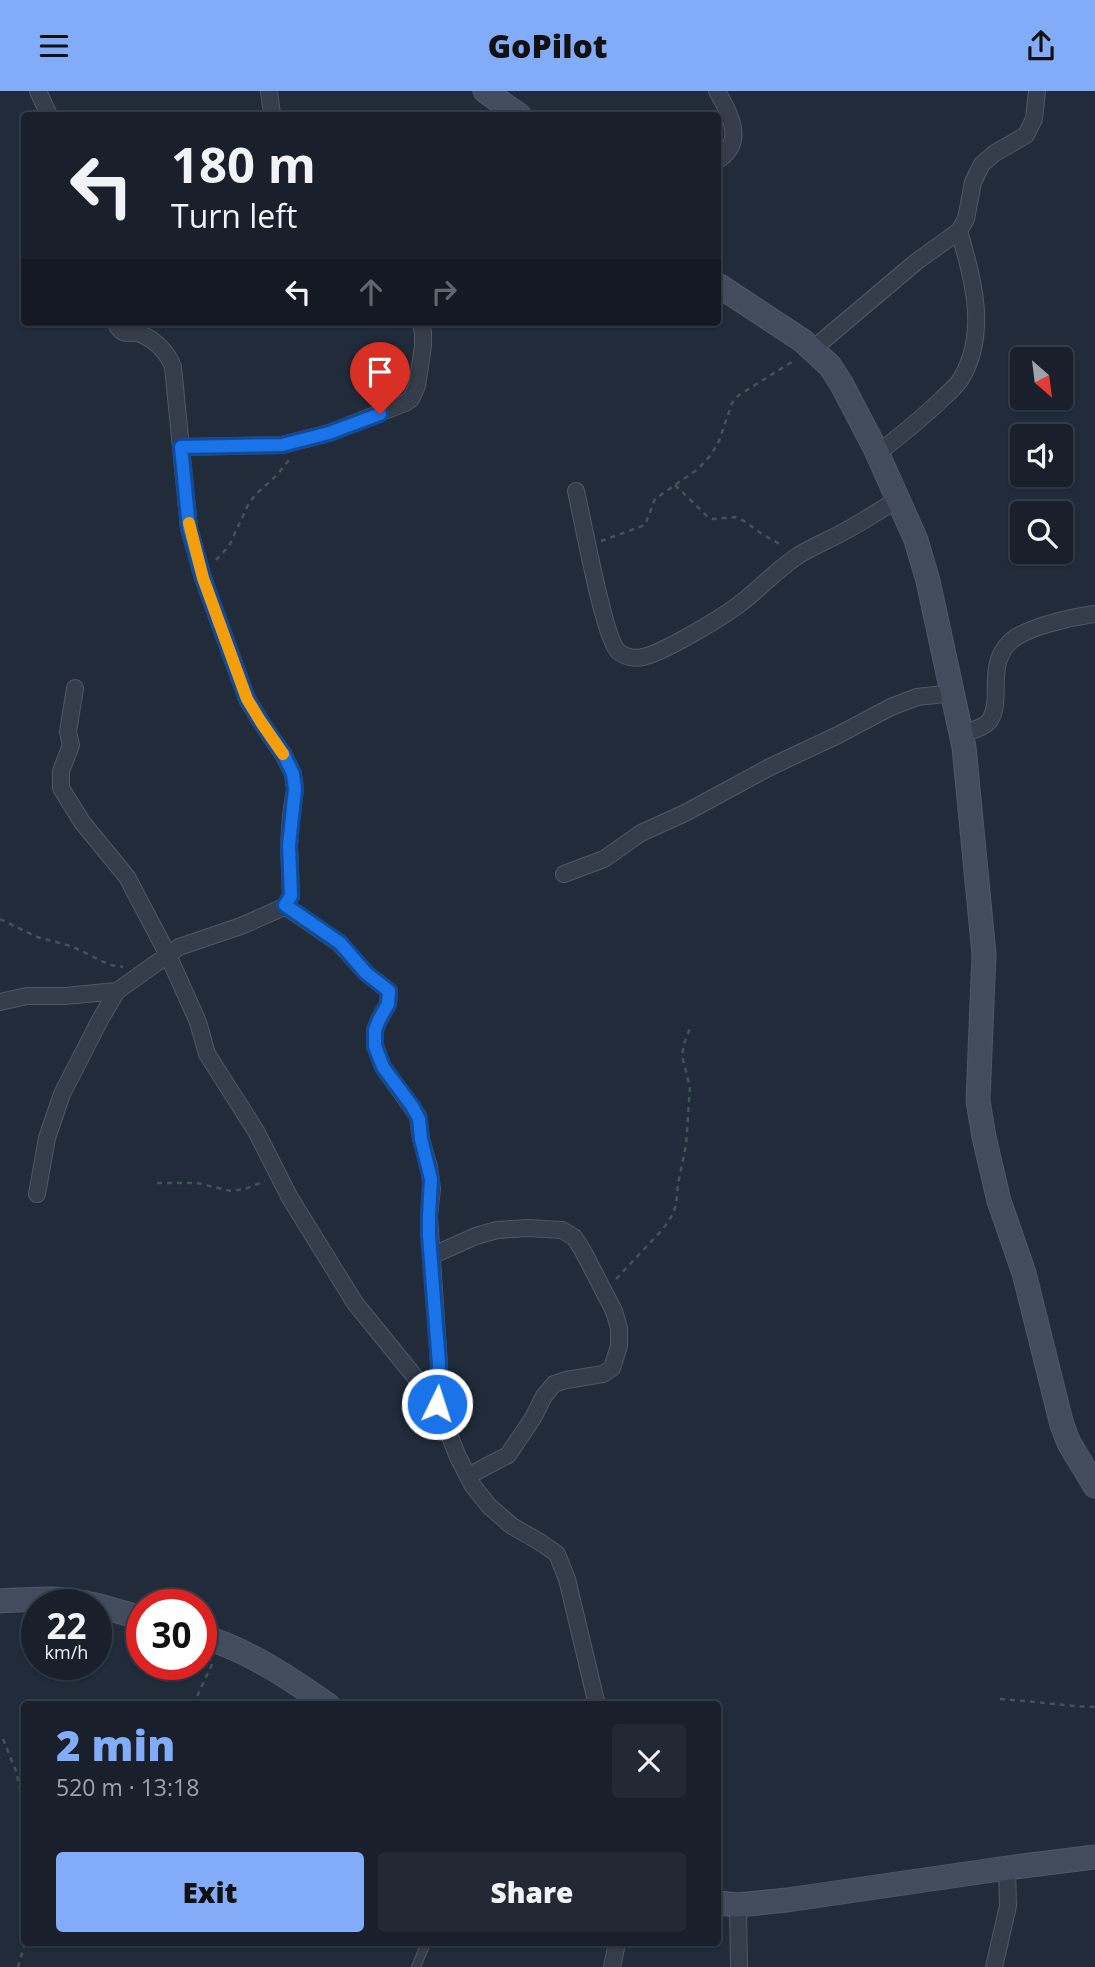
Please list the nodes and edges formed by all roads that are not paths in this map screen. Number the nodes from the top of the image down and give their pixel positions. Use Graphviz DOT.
graph roads {
  1 [pos="38,91"];
  2 [pos="269,91"];
  3 [pos="485,91"];
  4 [pos="717,91"];
  5 [pos="1037,91"];
  6 [pos="48,112"];
  7 [pos="272,112"];
  8 [pos="515,112"];
  9 [pos="721,158"];
  10 [pos="959,231"];
  11 [pos="721,287"];
  12 [pos="118,326"];
  13 [pos="421,326"];
  14 [pos="813,349"];
  15 [pos="181,447"];
  16 [pos="877,453"];
  17 [pos="576,491"];
  18 [pos="897,500"];
  19 [pos="1095,614"];
  20 [pos="75,688"];
  21 [pos="953,693"];
  22 [pos="961,733"];
  23 [pos="564,874"];
  24 [pos="285,905"];
  25 [pos="168,955"];
  26 [pos="117,991"];
  27 [pos="0,1002"];
  28 [pos="37,1194"];
  29 [pos="430,1256"];
  30 [pos="437,1404"];
  31 [pos="467,1476"];
  32 [pos="1095,1486"];
  33 [pos="21,1600"];
  34 [pos="0,1601"];
  35 [pos="217,1641"];
  36 [pos="322,1701"];
  37 [pos="596,1701"];
  38 [pos="1095,1857"];
  39 [pos="1007,1868"];
  40 [pos="728,1904"];
  41 [pos="425,1946"];
  42 [pos="616,1946"];
  43 [pos="416,1967"];
  44 [pos="612,1967"];
  45 [pos="739,1967"];
  46 [pos="994,1967"];
  1 -- 6 [label="street"];
  2 -- 7 [label="street"];
  3 -- 8 [label="street"];
  4 -- 9 [label="street"];
  5 -- 10 [label="street"];
  10 -- 14 [label="street"];
  10 -- 16 [label="street"];
  11 -- 14 [label="street"];
  12 -- 15 [label="street"];
  13 -- 15 [label="street"];
  14 -- 16 [label="street"];
  15 -- 24 [label="street"];
  16 -- 18 [label="street"];
  17 -- 18 [label="street"];
  18 -- 21 [label="street"];
  19 -- 22 [label="street"];
  20 -- 25 [label="street"];
  21 -- 22 [label="street"];
  21 -- 23 [label="street"];
  22 -- 32 [label="street"];
  24 -- 25 [label="street"];
  24 -- 29 [label="street"];
  25 -- 26 [label="street"];
  25 -- 30 [label="street"];
  26 -- 27 [label="street"];
  26 -- 28 [label="street"];
  29 -- 30 [label="street"];
  29 -- 31 [label="street"];
  30 -- 31 [label="street"];
  31 -- 37 [label="street"];
  33 -- 34 [label="street"];
  35 -- 36 [label="street"];
  38 -- 39 [label="street"];
  39 -- 40 [label="street"];
  39 -- 46 [label="street"];
  40 -- 45 [label="street"];
  41 -- 43 [label="lane"];
  42 -- 44 [label="street"];
}
